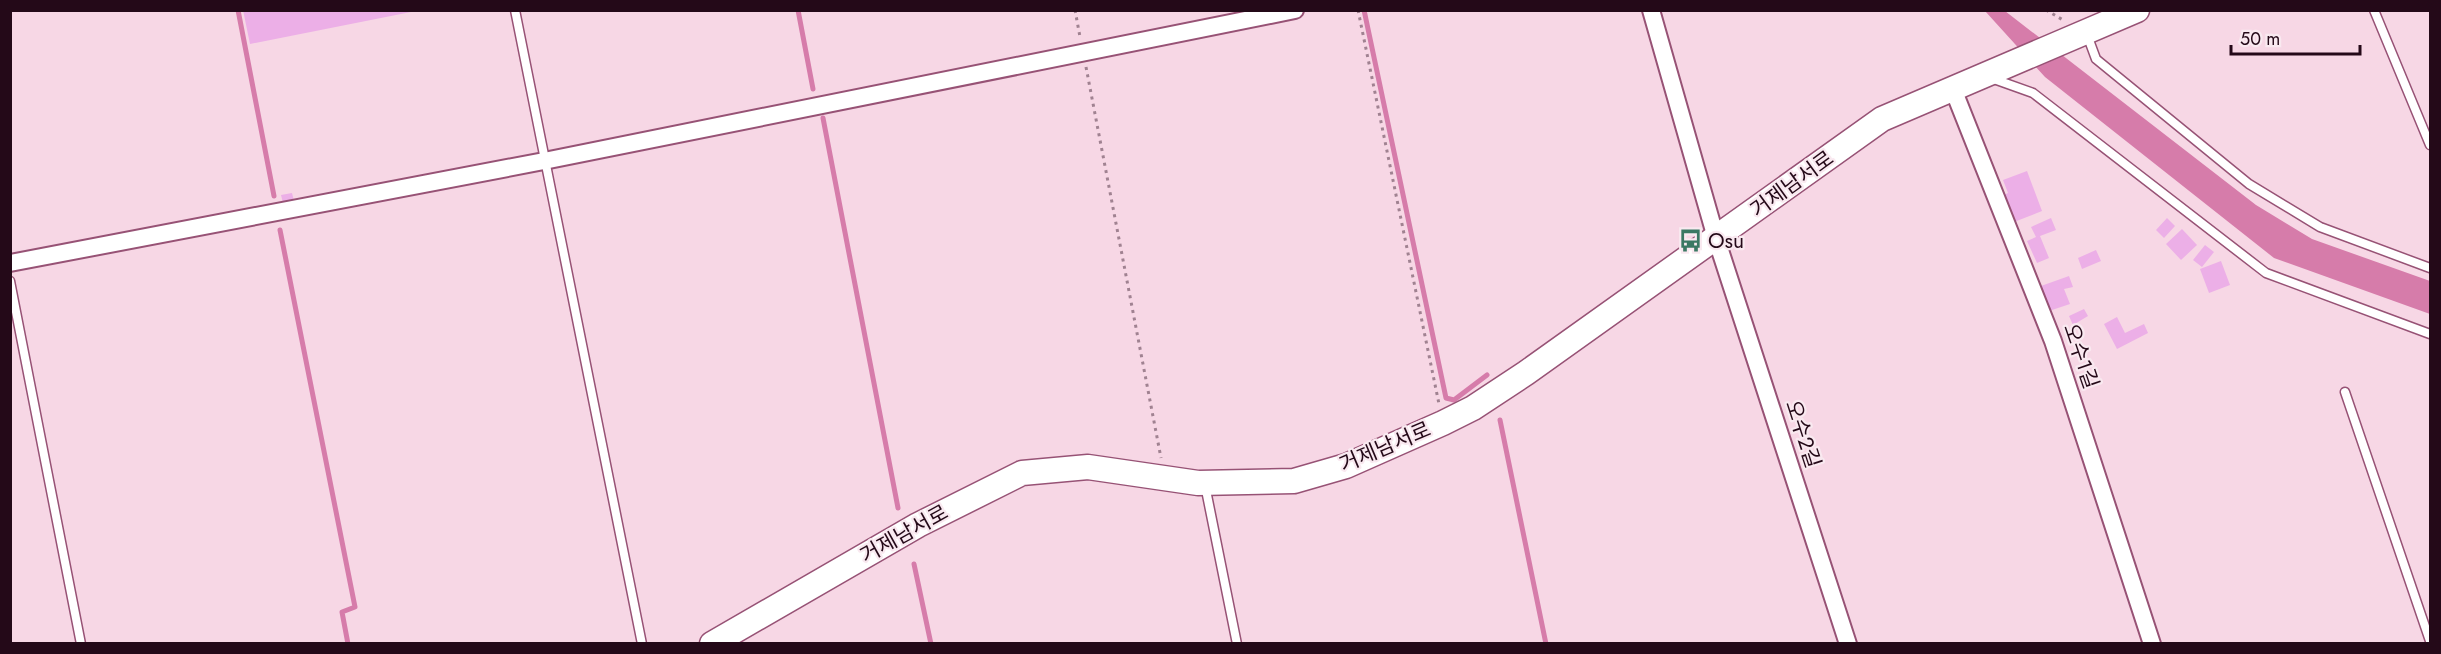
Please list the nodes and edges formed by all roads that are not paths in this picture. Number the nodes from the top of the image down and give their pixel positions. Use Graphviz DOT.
graph roads {
  1 [pos="515,10"];
  2 [pos="1295,10"];
  3 [pos="1651,10"];
  4 [pos="2137,10"];
  5 [pos="2374,10"];
  6 [pos="2086,32"];
  7 [pos="1992,72"];
  8 [pos="1953,89"];
  9 [pos="2430,145"];
  10 [pos="544,160"];
  11 [pos="1716,238"];
  12 [pos="10,263"];
  13 [pos="2430,268"];
  14 [pos="10,280"];
  15 [pos="2430,334"];
  16 [pos="2345,392"];
  17 [pos="1204,483"];
  18 [pos="2430,641"];
  19 [pos="81,644"];
  20 [pos="642,644"];
  21 [pos="712,644"];
  22 [pos="1237,644"];
  23 [pos="1848,644"];
  24 [pos="2152,644"];
  1 -- 10 [label="lane"];
  2 -- 10 [label="street"];
  3 -- 11 [label="street, 오수2길"];
  4 -- 6 [label="main road"];
  5 -- 9 [label="lane"];
  6 -- 7 [label="main road, 거제남서로"];
  6 -- 13 [label="lane"];
  7 -- 8 [label="main road, 거제남서로"];
  7 -- 15 [label="lane"];
  8 -- 11 [label="main road, 거제남서로"];
  8 -- 24 [label="street, 오수1길"];
  10 -- 12 [label="street"];
  10 -- 20 [label="lane"];
  11 -- 17 [label="main road, 거제남서로"];
  11 -- 23 [label="street, 오수2길"];
  14 -- 19 [label="lane"];
  16 -- 18 [label="lane"];
  17 -- 21 [label="main road, 거제남서로"];
  17 -- 22 [label="lane"];
}
